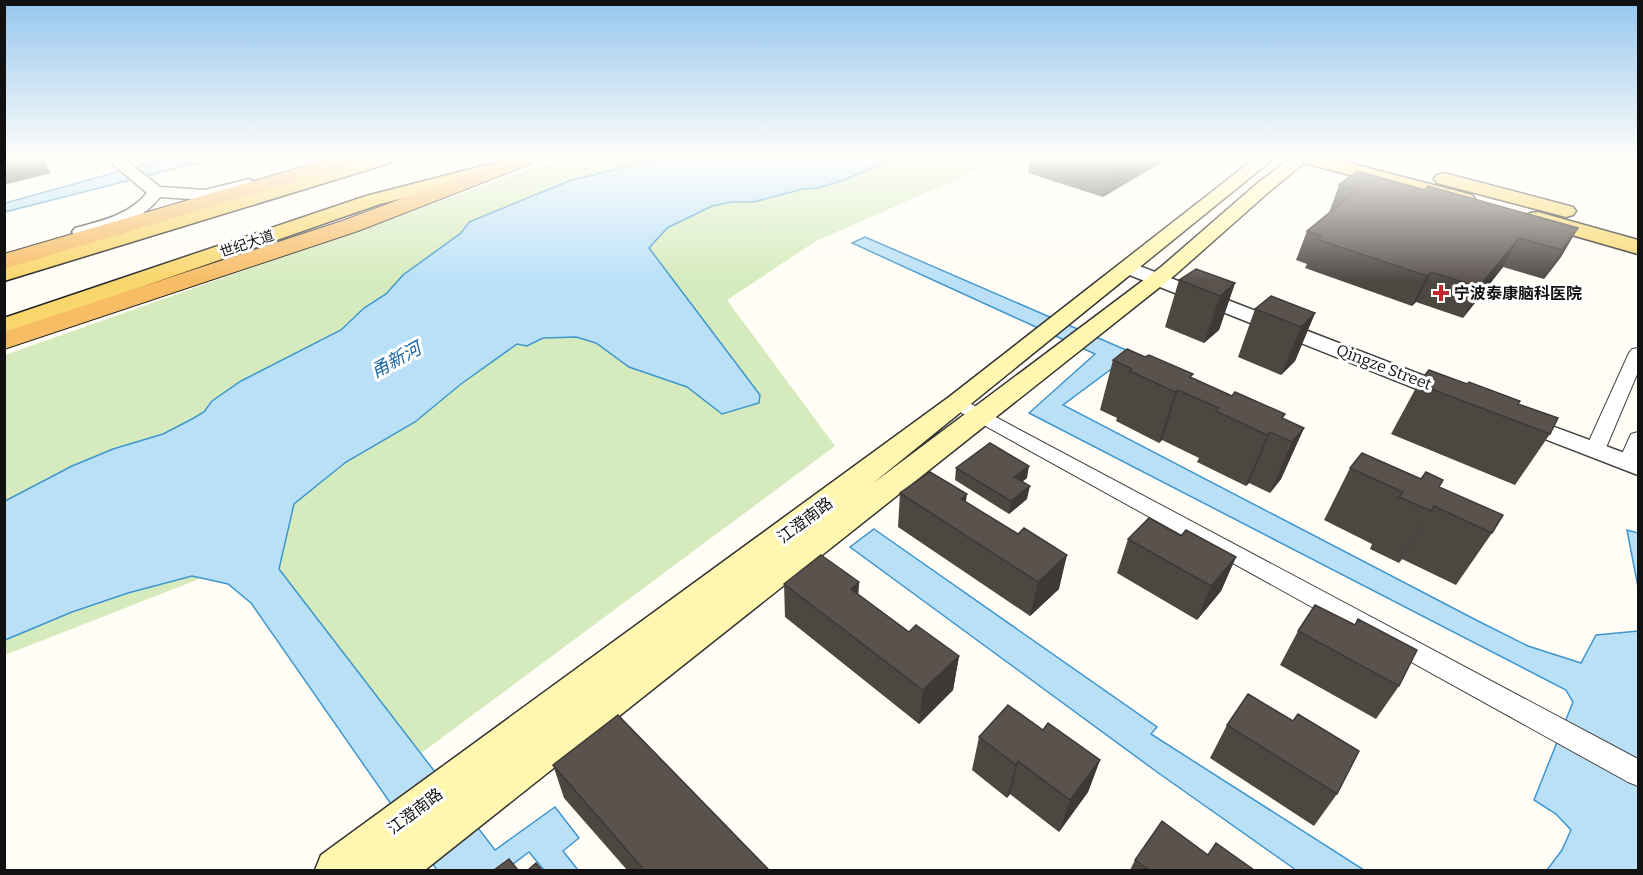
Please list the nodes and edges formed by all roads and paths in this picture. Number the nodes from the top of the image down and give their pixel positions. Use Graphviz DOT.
graph roads {
  1 [pos="151,200"];
  2 [pos="214,200"];
  3 [pos="248,200"];
  4 [pos="374,200"];
  5 [pos="419,200"];
  6 [pos="1222,200"];
  7 [pos="1246,200"];
  8 [pos="1469,200"];
  9 [pos="1520,200"];
  10 [pos="1638,231"];
  11 [pos="1638,248"];
  12 [pos="4,255"];
  13 [pos="4,262"];
  14 [pos="1148,269"];
  15 [pos="4,274"];
  16 [pos="4,327"];
  17 [pos="4,341"];
  18 [pos="1638,353"];
  19 [pos="1468,393"];
  20 [pos="1506,408"];
  21 [pos="969,409"];
  22 [pos="1598,443"];
  23 [pos="1635,453"];
  24 [pos="1638,773"];
  25 [pos="336,870"];
  26 [pos="392,870"];
  1 -- 12 [label="street"];
  2 -- 13 [label="highway"];
  3 -- 15 [label="main road"];
  4 -- 16 [label="main road, 世纪大道"];
  5 -- 17 [label="highway"];
  6 -- 14 [label="main road, 江澄南路"];
  7 -- 14 [label="main road, 江澄南路"];
  8 -- 11 [label="main road"];
  9 -- 10 [label="main road"];
  14 -- 19 [label="street, Qingze Street"];
  14 -- 21 [label="main road, 江澄南路"];
  18 -- 22 [label="street"];
  20 -- 22 [label="street"];
  21 -- 24 [label="street"];
  21 -- 25 [label="main road, 江澄南路"];
  21 -- 26 [label="main road, 江澄南路"];
  22 -- 23 [label="street"];
}
